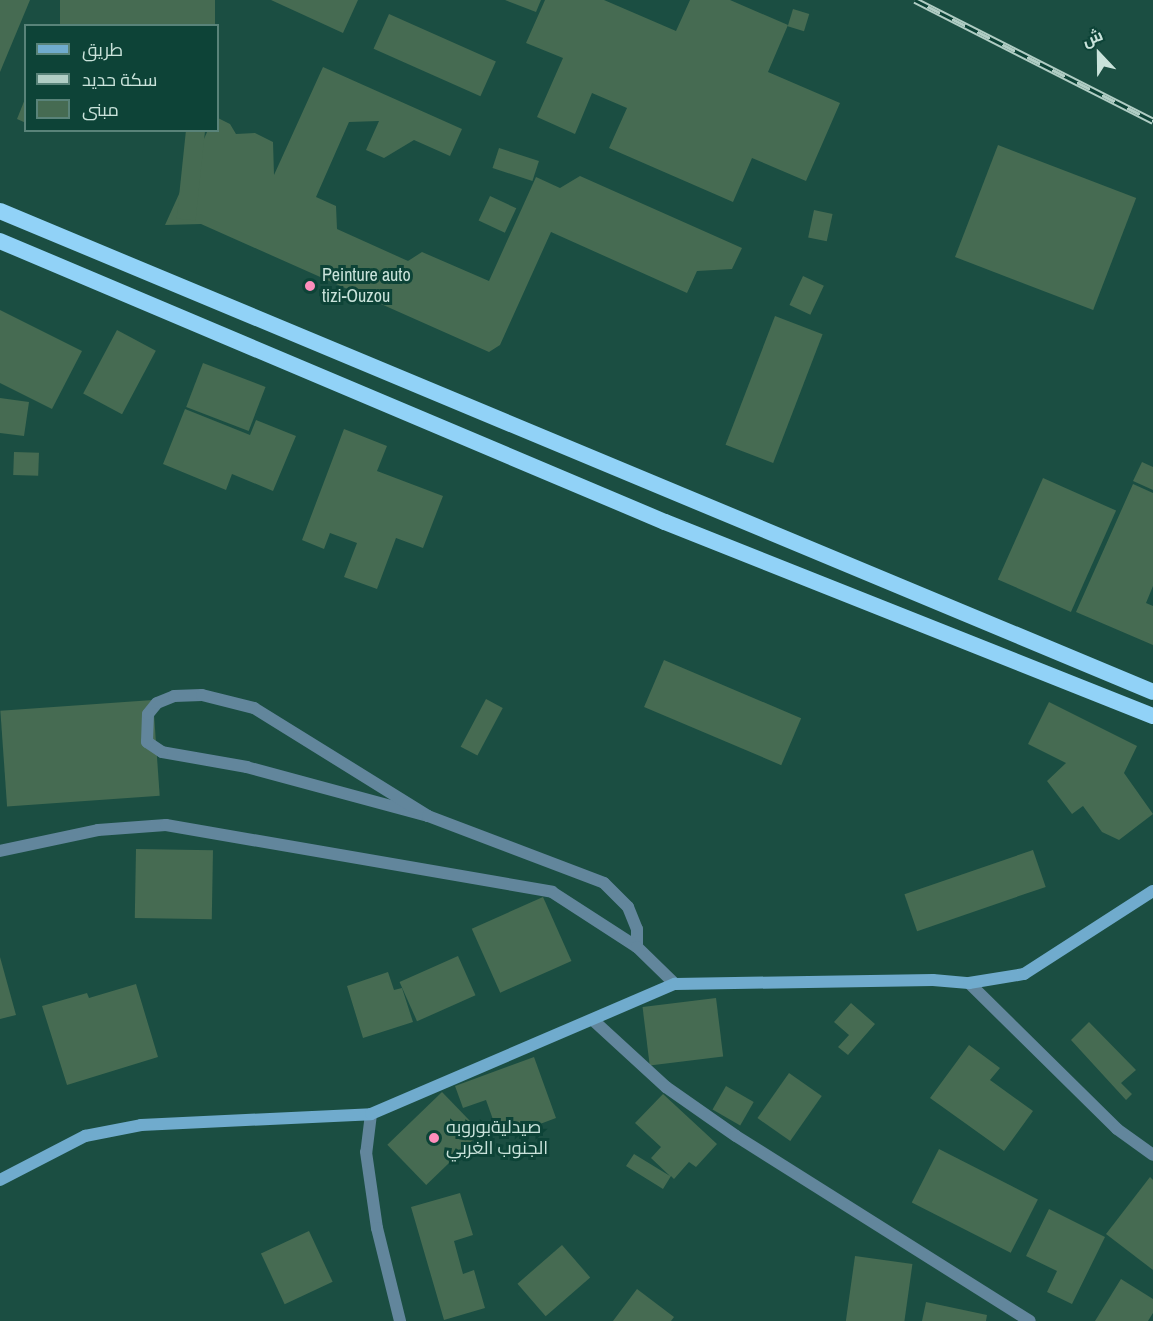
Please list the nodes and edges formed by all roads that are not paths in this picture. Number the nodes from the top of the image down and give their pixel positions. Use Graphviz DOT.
graph roads {
  1 [pos="0,211"];
  2 [pos="0,241"];
  3 [pos="1153,692"];
  4 [pos="1153,716"];
  5 [pos="428,816"];
  6 [pos="0,851"];
  7 [pos="1153,891"];
  8 [pos="638,947"];
  9 [pos="969,983"];
  10 [pos="675,984"];
  11 [pos="594,1021"];
  12 [pos="370,1114"];
  13 [pos="1153,1155"];
  14 [pos="0,1180"];
  15 [pos="400,1321"];
  16 [pos="1030,1321"];
  1 -- 3 [label="highway"];
  2 -- 4 [label="highway"];
  5 -- 5 [label="street"];
  5 -- 8 [label="street"];
  6 -- 8 [label="street"];
  7 -- 9 [label="main road"];
  8 -- 10 [label="street"];
  9 -- 10 [label="main road"];
  9 -- 13 [label="street"];
  10 -- 11 [label="main road"];
  11 -- 12 [label="main road"];
  11 -- 16 [label="street"];
  12 -- 14 [label="main road"];
  12 -- 15 [label="street"];
}
